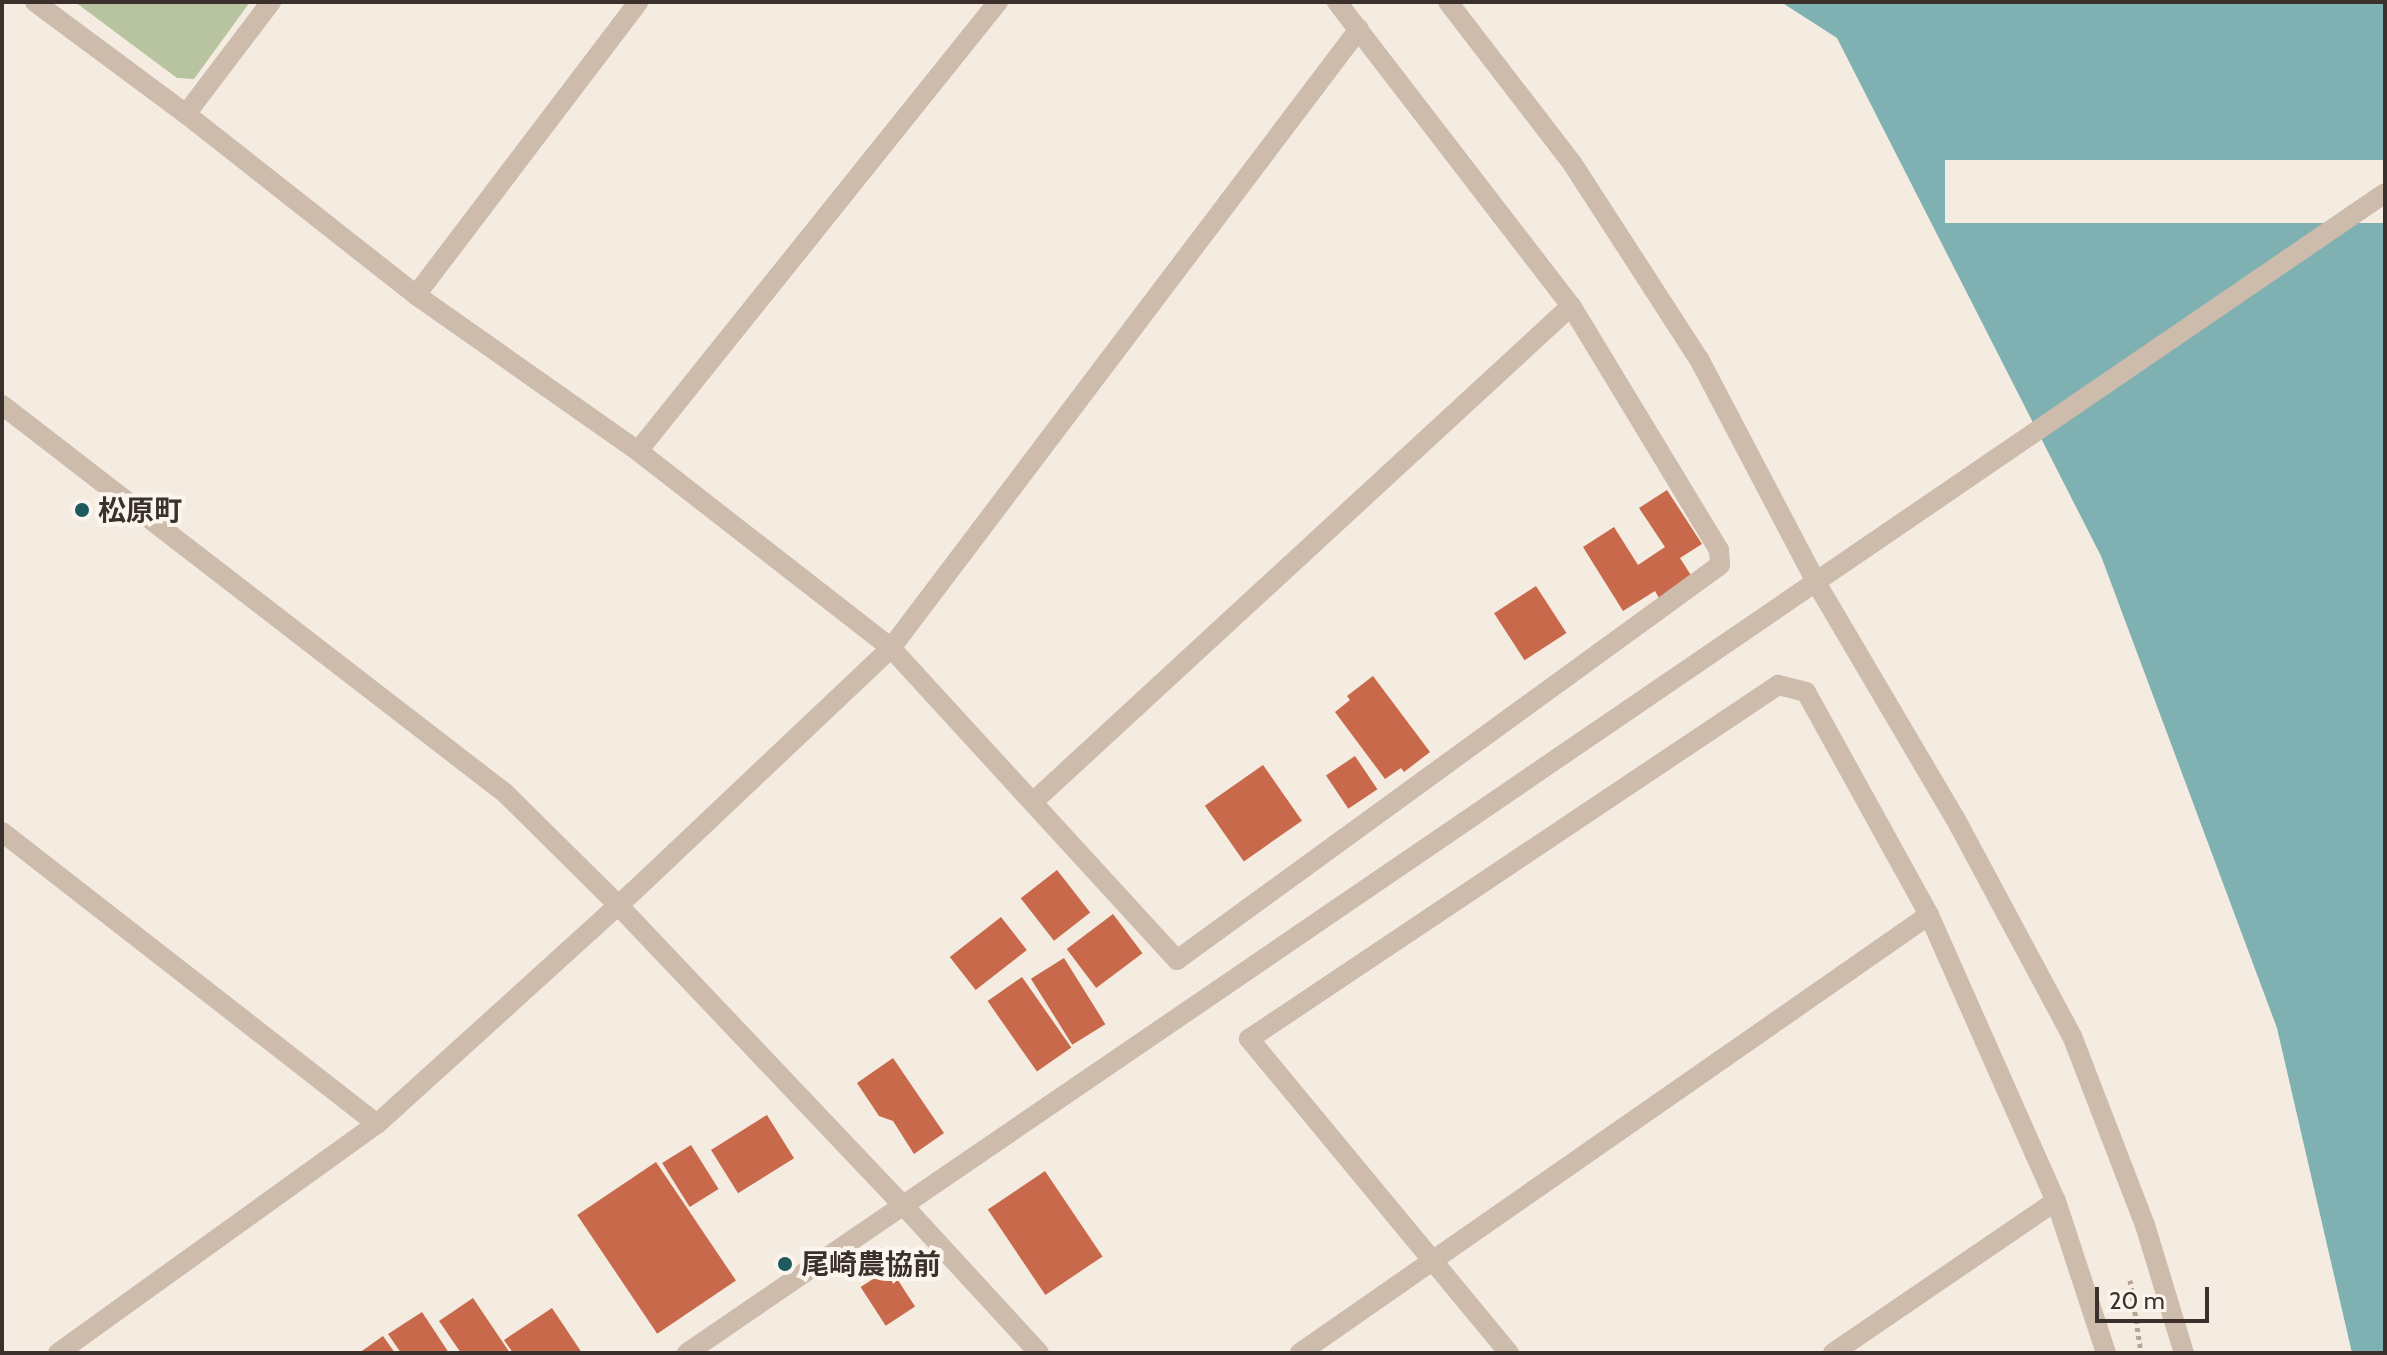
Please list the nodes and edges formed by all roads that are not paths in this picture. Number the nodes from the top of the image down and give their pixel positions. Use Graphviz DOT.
graph roads {
  1 [pos="35,2"];
  2 [pos="271,2"];
  3 [pos="638,2"];
  4 [pos="998,2"];
  5 [pos="1337,2"];
  6 [pos="1448,2"];
  7 [pos="1359,29"];
  8 [pos="186,114"];
  9 [pos="2385,193"];
  10 [pos="416,295"];
  11 [pos="1571,306"];
  12 [pos="2,405"];
  13 [pos="638,451"];
  14 [pos="1817,584"];
  15 [pos="891,648"];
  16 [pos="1033,802"];
  17 [pos="2,832"];
  18 [pos="618,905"];
  19 [pos="1929,915"];
  20 [pos="377,1124"];
  21 [pos="2056,1201"];
  22 [pos="903,1205"];
  23 [pos="1430,1259"];
  24 [pos="58,1353"];
  25 [pos="687,1353"];
  26 [pos="1039,1353"];
  27 [pos="1300,1353"];
  28 [pos="1509,1353"];
  29 [pos="1833,1353"];
  30 [pos="2106,1353"];
  31 [pos="2184,1353"];
  1 -- 8 [label="street"];
  2 -- 8 [label="street"];
  3 -- 10 [label="street"];
  4 -- 13 [label="street"];
  5 -- 7 [label="street"];
  6 -- 14 [label="street"];
  7 -- 11 [label="street"];
  7 -- 15 [label="street"];
  8 -- 10 [label="street"];
  9 -- 14 [label="street"];
  10 -- 13 [label="street"];
  11 -- 16 [label="street"];
  11 -- 16 [label="street"];
  12 -- 18 [label="street"];
  13 -- 15 [label="street"];
  14 -- 22 [label="street"];
  14 -- 31 [label="street"];
  15 -- 16 [label="street"];
  15 -- 18 [label="street"];
  17 -- 20 [label="street"];
  18 -- 20 [label="street"];
  18 -- 22 [label="street"];
  19 -- 21 [label="street"];
  19 -- 23 [label="street"];
  19 -- 23 [label="street"];
  20 -- 24 [label="street"];
  21 -- 29 [label="street"];
  21 -- 30 [label="street"];
  22 -- 25 [label="street"];
  22 -- 26 [label="street"];
  23 -- 27 [label="street"];
  23 -- 28 [label="street"];
}
